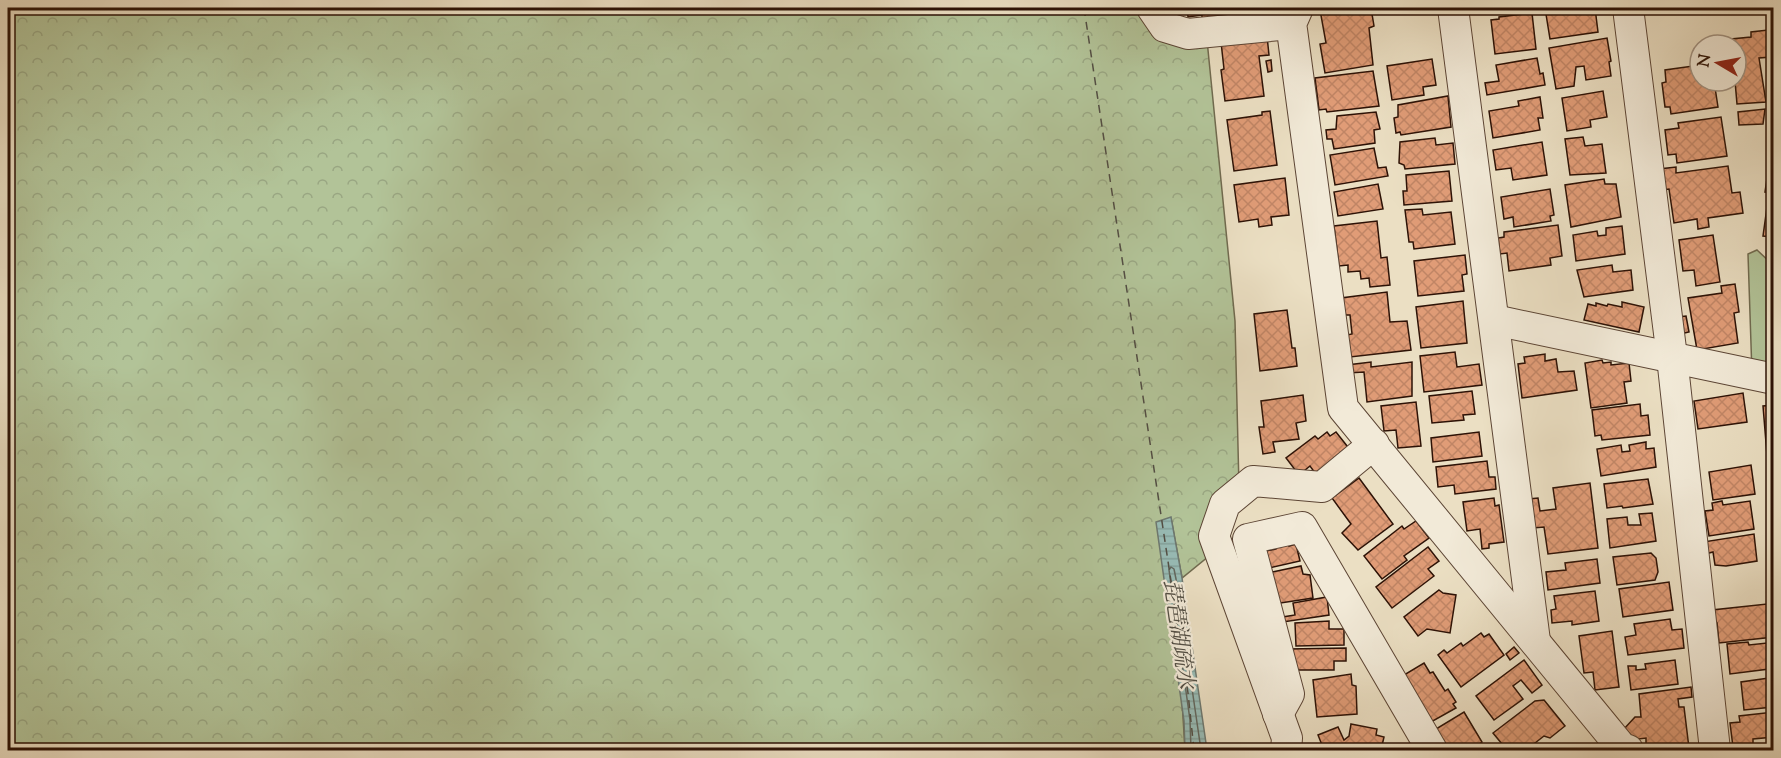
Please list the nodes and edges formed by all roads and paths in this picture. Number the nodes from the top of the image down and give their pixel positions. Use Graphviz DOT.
graph roads {
  1 [pos="1152,8"];
  2 [pos="1454,8"];
  3 [pos="1628,8"];
  4 [pos="1295,16"];
  5 [pos="1494,320"];
  6 [pos="1672,357"];
  7 [pos="1773,379"];
  8 [pos="1374,444"];
  9 [pos="1535,641"];
  10 [pos="1278,714"];
  11 [pos="1286,750"];
  12 [pos="1432,750"];
  13 [pos="1628,750"];
  14 [pos="1715,750"];
  1 -- 4 [label="street"];
  2 -- 5 [label="street"];
  3 -- 6 [label="street"];
  4 -- 8 [label="street"];
  5 -- 6 [label="street"];
  5 -- 9 [label="street"];
  6 -- 7 [label="street"];
  6 -- 14 [label="street"];
  8 -- 9 [label="street"];
  8 -- 10 [label="street"];
  9 -- 13 [label="street"];
  10 -- 11 [label="street"];
  10 -- 12 [label="street"];
}
